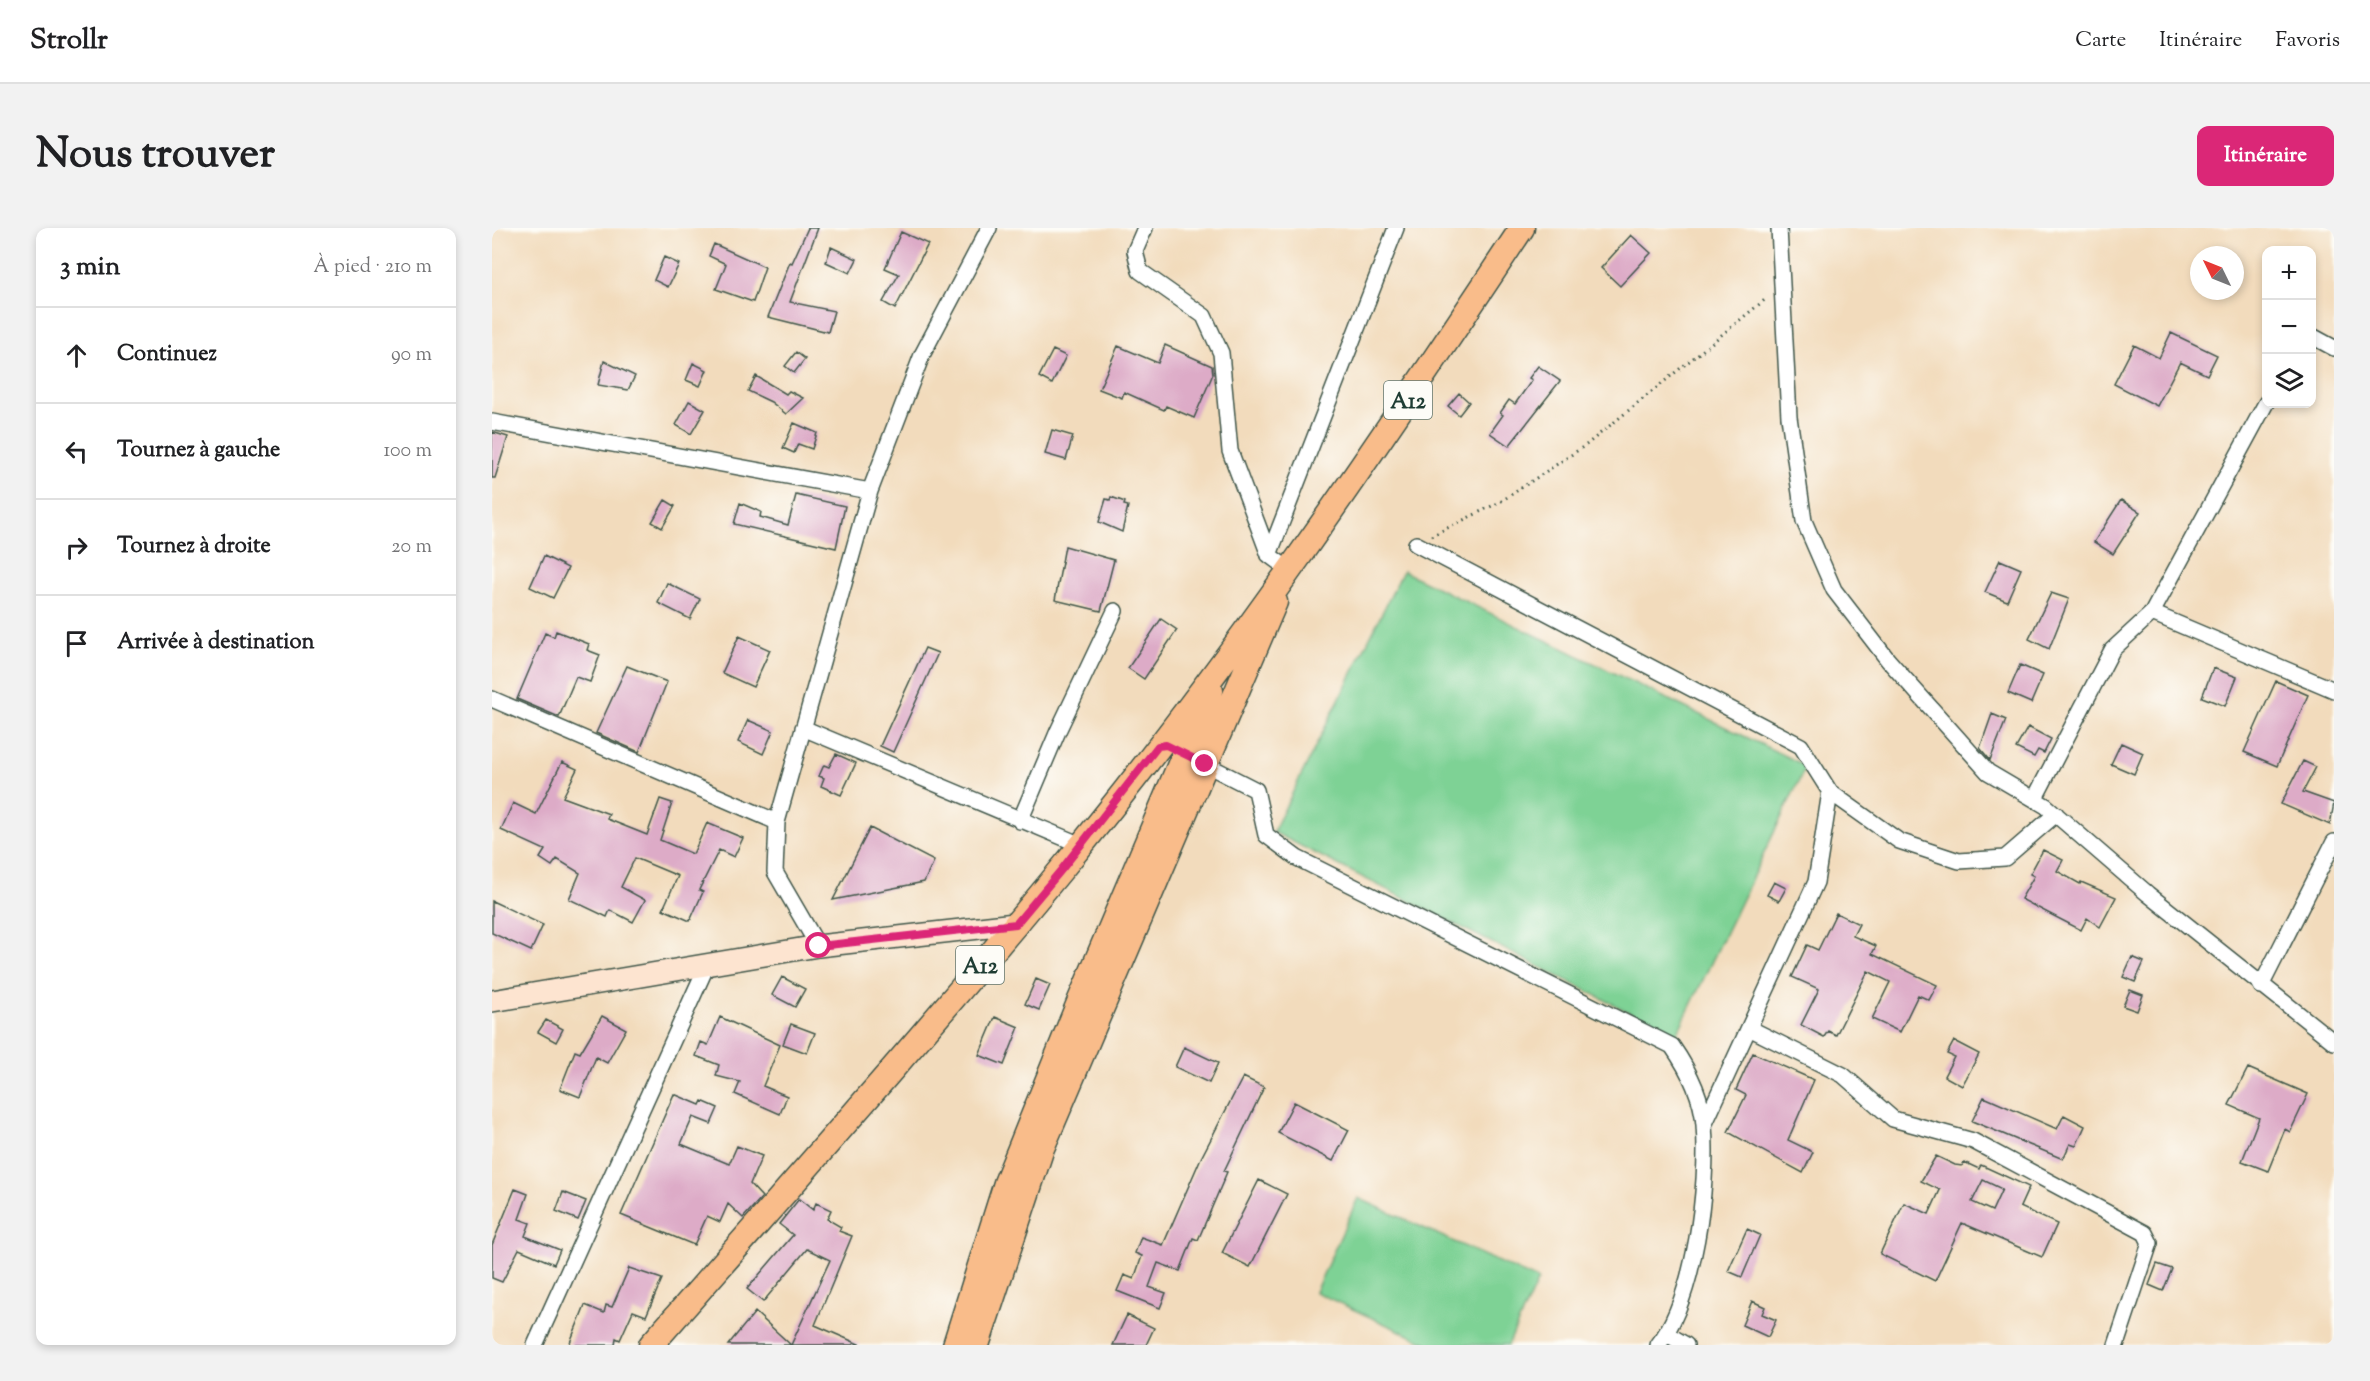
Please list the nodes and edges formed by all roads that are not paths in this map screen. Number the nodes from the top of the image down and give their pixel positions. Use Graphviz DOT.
graph roads {
  1 [pos="989,228"];
  2 [pos="1145,228"];
  3 [pos="1396,228"];
  4 [pos="1522,228"];
  5 [pos="1779,228"];
  6 [pos="2316,338"];
  7 [pos="2334,348"];
  8 [pos="2263,408"];
  9 [pos="492,422"];
  10 [pos="870,491"];
  11 [pos="1416,544"];
  12 [pos="1269,555"];
  13 [pos="1288,569"];
  14 [pos="1115,611"];
  15 [pos="2152,613"];
  16 [pos="1238,638"];
  17 [pos="2334,690"];
  18 [pos="492,699"];
  19 [pos="803,728"];
  20 [pos="1158,746"];
  21 [pos="1183,753"];
  22 [pos="1205,764"];
  23 [pos="1830,792"];
  24 [pos="2035,798"];
  25 [pos="2056,814"];
  26 [pos="1020,821"];
  27 [pos="777,822"];
  28 [pos="2334,842"];
  29 [pos="1081,845"];
  30 [pos="1016,924"];
  31 [pos="819,946"];
  32 [pos="708,963"];
  33 [pos="2261,986"];
  34 [pos="492,1000"];
  35 [pos="1749,1028"];
  36 [pos="2334,1042"];
  37 [pos="1704,1123"];
  38 [pos="1663,1340"];
  39 [pos="535,1345"];
  40 [pos="651,1345"];
  41 [pos="955,1345"];
  42 [pos="977,1345"];
  43 [pos="1686,1345"];
  44 [pos="2116,1345"];
  1 -- 10 [label="street"];
  2 -- 12 [label="street"];
  3 -- 12 [label="street"];
  4 -- 13 [label="main road, A12"];
  5 -- 24 [label="street"];
  6 -- 7 [label="street"];
  8 -- 15 [label="street"];
  9 -- 10 [label="street"];
  10 -- 19 [label="street"];
  11 -- 23 [label="street"];
  12 -- 13 [label="street"];
  13 -- 16 [label="main road, A12"];
  13 -- 22 [label="main road"];
  14 -- 26 [label="street"];
  15 -- 17 [label="street"];
  15 -- 24 [label="street"];
  16 -- 20 [label="main road, A12"];
  16 -- 21 [label="main road"];
  18 -- 27 [label="street"];
  19 -- 26 [label="street"];
  19 -- 27 [label="street"];
  20 -- 21 [label="main road"];
  20 -- 29 [label="main road, A12"];
  21 -- 22 [label="main road"];
  21 -- 41 [label="main road"];
  22 -- 37 [label="street"];
  22 -- 42 [label="main road"];
  23 -- 25 [label="street"];
  23 -- 35 [label="street"];
  24 -- 25 [label="street"];
  25 -- 33 [label="street"];
  26 -- 29 [label="street"];
  27 -- 31 [label="street"];
  28 -- 33 [label="street"];
  29 -- 30 [label="main road, A12"];
  30 -- 31 [label="street"];
  30 -- 40 [label="main road, A12"];
  31 -- 32 [label="street"];
  32 -- 34 [label="street"];
  32 -- 39 [label="street"];
  33 -- 36 [label="street"];
  35 -- 37 [label="street"];
  35 -- 44 [label="street"];
  37 -- 38 [label="street"];
  38 -- 43 [label="street"];
}
